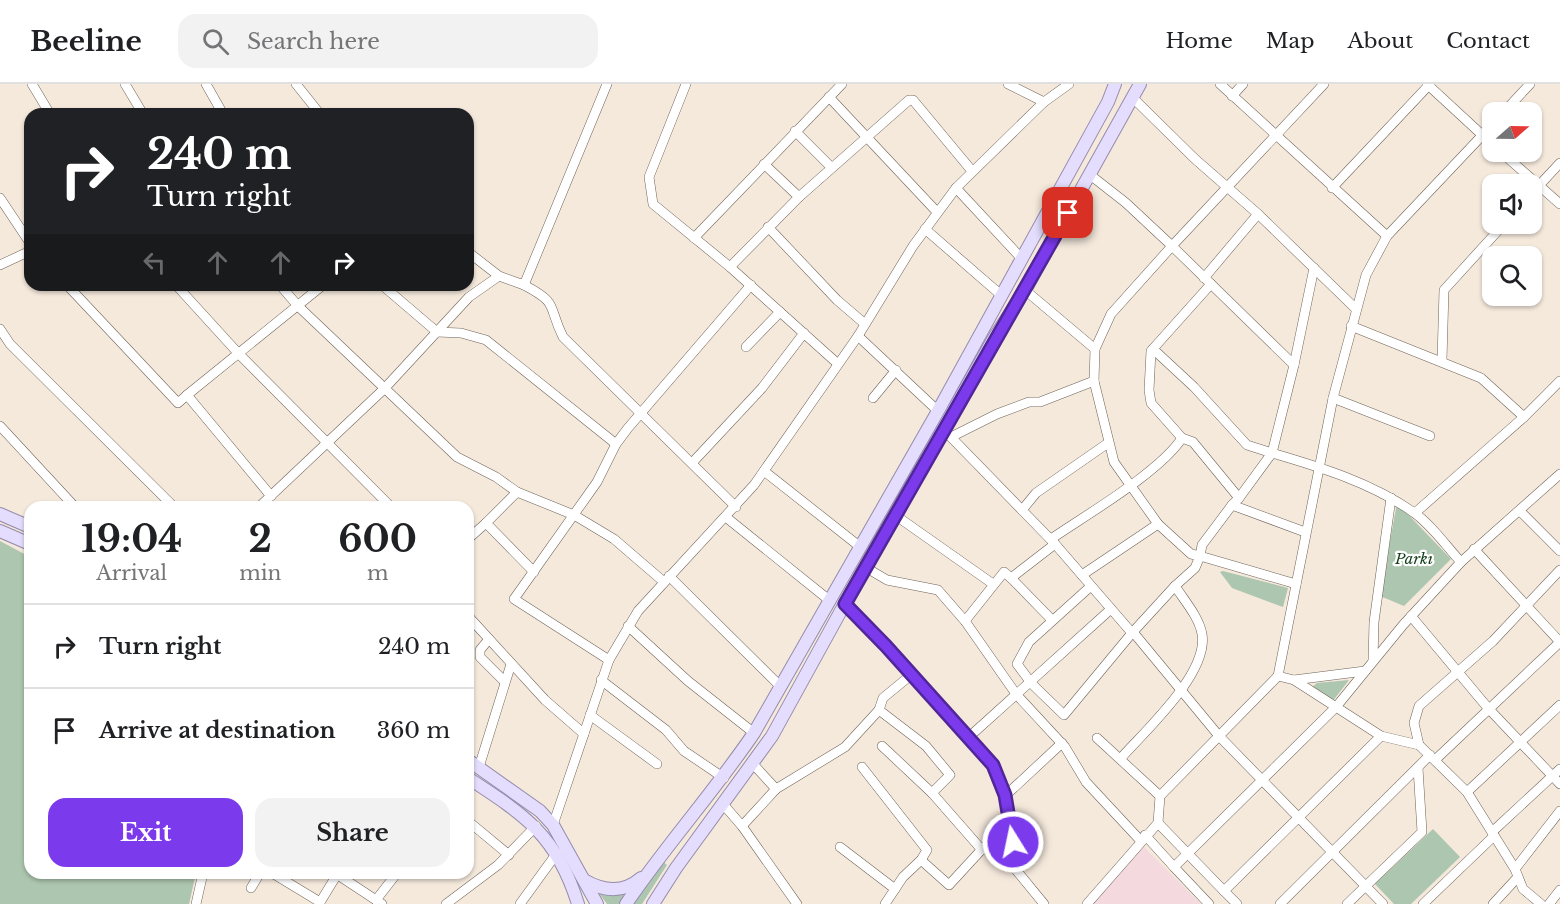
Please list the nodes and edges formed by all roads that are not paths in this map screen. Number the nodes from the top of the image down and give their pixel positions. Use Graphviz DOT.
graph roads {
  1 [pos="32,84"];
  2 [pos="125,84"];
  3 [pos="206,84"];
  4 [pos="296,84"];
  5 [pos="606,84"];
  6 [pos="686,84"];
  7 [pos="842,84"];
  8 [pos="1008,84"];
  9 [pos="1069,84"];
  10 [pos="1115,84"];
  11 [pos="1140,84"];
  12 [pos="1220,84"];
  13 [pos="1243,84"];
  14 [pos="1428,84"];
  15 [pos="1530,84"];
  16 [pos="1321,85"];
  17 [pos="1232,96"];
  18 [pos="829,97"];
  19 [pos="1133,98"];
  20 [pos="1044,102"];
  21 [pos="1513,102"];
  22 [pos="46,108"];
  23 [pos="139,108"];
  24 [pos="220,108"];
  25 [pos="315,108"];
  26 [pos="795,130"];
  27 [pos="1482,135"];
  28 [pos="1276,136"];
  29 [pos="1482,137"];
  30 [pos="867,139"];
  31 [pos="1513,162"];
  32 [pos="1560,163"];
  33 [pos="764,164"];
  34 [pos="831,168"];
  35 [pos="972,171"];
  36 [pos="1089,174"];
  37 [pos="1526,174"];
  38 [pos="1542,182"];
  39 [pos="956,188"];
  40 [pos="1227,188"];
  41 [pos="1332,188"];
  42 [pos="1542,188"];
  43 [pos="799,197"];
  44 [pos="0,198"];
  45 [pos="1560,204"];
  46 [pos="937,212"];
  47 [pos="1258,213"];
  48 [pos="768,227"];
  49 [pos="925,229"];
  50 [pos="24,234"];
  51 [pos="1495,234"];
  52 [pos="1387,237"];
  53 [pos="694,238"];
  54 [pos="1172,246"];
  55 [pos="24,254"];
  56 [pos="474,257"];
  57 [pos="1022,259"];
  58 [pos="0,265"];
  59 [pos="730,267"];
  60 [pos="1314,268"];
  61 [pos="499,276"];
  62 [pos="1207,281"];
  63 [pos="524,285"];
  64 [pos="751,285"];
  65 [pos="1025,290"];
  66 [pos="73,291"];
  67 [pos="181,291"];
  68 [pos="285,291"];
  69 [pos="316,291"];
  70 [pos="389,291"];
  71 [pos="1001,295"];
  72 [pos="298,306"];
  73 [pos="1355,308"];
  74 [pos="780,312"];
  75 [pos="865,324"];
  76 [pos="1352,326"];
  77 [pos="0,328"];
  78 [pos="437,332"];
  79 [pos="804,333"];
  80 [pos="858,336"];
  81 [pos="746,347"];
  82 [pos="1095,349"];
  83 [pos="1153,349"];
  84 [pos="238,353"];
  85 [pos="1442,360"];
  86 [pos="838,364"];
  87 [pos="1294,365"];
  88 [pos="896,370"];
  89 [pos="1094,381"];
  90 [pos="1560,381"];
  91 [pos="384,389"];
  92 [pos="186,395"];
  93 [pos="873,398"];
  94 [pos="1333,398"];
  95 [pos="938,411"];
  96 [pos="641,413"];
  97 [pos="1524,417"];
  98 [pos="0,426"];
  99 [pos="947,433"];
  100 [pos="1430,436"];
  101 [pos="1182,438"];
  102 [pos="1108,442"];
  103 [pos="326,443"];
  104 [pos="616,444"];
  105 [pos="1272,453"];
  106 [pos="692,463"];
  107 [pos="1319,467"];
  108 [pos="764,471"];
  109 [pos="1560,474"];
  110 [pos="1130,485"];
  111 [pos="517,492"];
  112 [pos="271,496"];
  113 [pos="1391,498"];
  114 [pos="69,501"];
  115 [pos="168,501"];
  116 [pos="266,501"];
  117 [pos="385,501"];
  118 [pos="1235,502"];
  119 [pos="736,507"];
  120 [pos="1022,510"];
  121 [pos="1520,511"];
  122 [pos="1415,513"];
  123 [pos="0,514"];
  124 [pos="574,515"];
  125 [pos="895,515"];
  126 [pos="727,518"];
  127 [pos="486,523"];
  128 [pos="24,524"];
  129 [pos="1158,524"];
  130 [pos="0,531"];
  131 [pos="1305,531"];
  132 [pos="474,534"];
  133 [pos="24,541"];
  134 [pos="1053,542"];
  135 [pos="859,546"];
  136 [pos="1474,549"];
  137 [pos="1560,551"];
  138 [pos="1200,556"];
  139 [pos="1461,562"];
  140 [pos="865,567"];
  141 [pos="1560,570"];
  142 [pos="534,572"];
  143 [pos="1082,575"];
  144 [pos="1011,578"];
  145 [pos="667,579"];
  146 [pos="993,584"];
  147 [pos="1296,584"];
  148 [pos="1091,586"];
  149 [pos="1175,586"];
  150 [pos="829,600"];
  151 [pos="845,604"];
  152 [pos="1524,605"];
  153 [pos="1111,609"];
  154 [pos="1411,616"];
  155 [pos="1052,620"];
  156 [pos="965,621"];
  157 [pos="474,622"];
  158 [pos="628,626"];
  159 [pos="1133,633"];
  160 [pos="489,639"];
  161 [pos="1560,642"];
  162 [pos="609,660"];
  163 [pos="1373,660"];
  164 [pos="511,664"];
  165 [pos="1365,671"];
  166 [pos="1459,673"];
  167 [pos="911,675"];
  168 [pos="1278,676"];
  169 [pos="601,680"];
  170 [pos="1294,680"];
  171 [pos="505,682"];
  172 [pos="1032,684"];
  173 [pos="780,686"];
  174 [pos="1182,690"];
  175 [pos="1016,694"];
  176 [pos="1560,705"];
  177 [pos="1336,708"];
  178 [pos="1488,708"];
  179 [pos="879,710"];
  180 [pos="590,716"];
  181 [pos="754,733"];
  182 [pos="584,734"];
  183 [pos="1219,736"];
  184 [pos="1381,736"];
  185 [pos="969,737"];
  186 [pos="1097,738"];
  187 [pos="1521,742"];
  188 [pos="1062,743"];
  189 [pos="1419,745"];
  190 [pos="882,746"];
  191 [pos="1120,758"];
  192 [pos="1433,758"];
  193 [pos="474,764"];
  194 [pos="657,765"];
  195 [pos="753,765"];
  196 [pos="862,766"];
  197 [pos="479,767"];
  198 [pos="1418,768"];
  199 [pos="1556,773"];
  200 [pos="724,778"];
  201 [pos="1263,782"];
  202 [pos="1560,784"];
  203 [pos="474,786"];
  204 [pos="776,789"];
  205 [pos="1467,792"];
  206 [pos="932,793"];
  207 [pos="1005,795"];
  208 [pos="1160,796"];
  209 [pos="723,804"];
  210 [pos="1560,811"];
  211 [pos="1297,818"];
  212 [pos="1158,823"];
  213 [pos="554,825"];
  214 [pos="474,826"];
  215 [pos="536,826"];
  216 [pos="742,826"];
  217 [pos="1493,834"];
  218 [pos="1143,838"];
  219 [pos="840,847"];
  220 [pos="982,850"];
  221 [pos="1331,851"];
  222 [pos="557,853"];
  223 [pos="1187,854"];
  224 [pos="509,855"];
  225 [pos="921,860"];
  226 [pos="1012,865"];
  227 [pos="1174,867"];
  228 [pos="648,871"];
  229 [pos="1516,873"];
  230 [pos="202,879"];
  231 [pos="256,879"];
  232 [pos="282,879"];
  233 [pos="335,879"];
  234 [pos="345,879"];
  235 [pos="393,879"];
  236 [pos="584,880"];
  237 [pos="1366,886"];
  238 [pos="251,888"];
  239 [pos="895,889"];
  240 [pos="1560,890"];
  241 [pos="1224,891"];
  242 [pos="379,902"];
  243 [pos="320,903"];
  244 [pos="196,904"];
  245 [pos="446,904"];
  246 [pos="520,904"];
  247 [pos="578,904"];
  248 [pos="597,904"];
  249 [pos="626,904"];
  250 [pos="653,904"];
  251 [pos="797,904"];
  252 [pos="885,904"];
  253 [pos="1044,904"];
  254 [pos="1087,904"];
  255 [pos="1209,904"];
  256 [pos="1237,904"];
  257 [pos="1280,904"];
  258 [pos="1347,904"];
  259 [pos="1383,904"];
  260 [pos="1423,904"];
  261 [pos="1493,904"];
  262 [pos="1541,904"];
  263 [pos="1549,904"];
  1 -- 22 [label="street"];
  2 -- 23 [label="street"];
  3 -- 24 [label="street"];
  4 -- 25 [label="street"];
  5 -- 63 [label="street"];
  6 -- 53 [label="street"];
  7 -- 18 [label="street"];
  8 -- 20 [label="street"];
  9 -- 20 [label="street"];
  10 -- 57 [label="main road"];
  11 -- 19 [label="main road"];
  12 -- 17 [label="street"];
  13 -- 17 [label="street"];
  14 -- 27 [label="street"];
  14 -- 41 [label="street"];
  15 -- 21 [label="street"];
  16 -- 28 [label="street"];
  17 -- 28 [label="street"];
  18 -- 26 [label="street"];
  18 -- 30 [label="street"];
  19 -- 36 [label="main road"];
  19 -- 40 [label="street"];
  20 -- 35 [label="street"];
  26 -- 33 [label="street"];
  26 -- 34 [label="street"];
  28 -- 40 [label="street"];
  28 -- 41 [label="street"];
  29 -- 52 [label="street"];
  30 -- 34 [label="street"];
  30 -- 35 [label="street"];
  30 -- 46 [label="street"];
  31 -- 37 [label="street"];
  32 -- 38 [label="street"];
  33 -- 43 [label="street"];
  33 -- 53 [label="street"];
  34 -- 43 [label="street"];
  35 -- 39 [label="street"];
  36 -- 54 [label="street"];
  36 -- 65 [label="main road"];
  39 -- 46 [label="street"];
  39 -- 57 [label="street"];
  40 -- 47 [label="street"];
  40 -- 54 [label="street"];
  41 -- 52 [label="street"];
  42 -- 45 [label="street"];
  43 -- 48 [label="street"];
  44 -- 50 [label="street"];
  46 -- 49 [label="street"];
  47 -- 60 [label="street"];
  47 -- 62 [label="street"];
  48 -- 59 [label="street"];
  48 -- 75 [label="street"];
  49 -- 71 [label="street"];
  49 -- 75 [label="street"];
  51 -- 85 [label="street"];
  52 -- 73 [label="street"];
  53 -- 59 [label="street"];
  54 -- 62 [label="street"];
  54 -- 82 [label="street"];
  55 -- 58 [label="street"];
  56 -- 61 [label="street"];
  57 -- 71 [label="main road"];
  59 -- 64 [label="street"];
  60 -- 73 [label="street"];
  60 -- 87 [label="street"];
  61 -- 63 [label="street"];
  61 -- 78 [label="street"];
  62 -- 83 [label="street"];
  62 -- 87 [label="street"];
  63 -- 96 [label="street"];
  64 -- 74 [label="street"];
  64 -- 96 [label="street"];
  65 -- 82 [label="street"];
  65 -- 99 [label="main road"];
  66 -- 92 [label="street"];
  67 -- 84 [label="street"];
  68 -- 72 [label="street"];
  69 -- 72 [label="street"];
  70 -- 78 [label="street"];
  71 -- 95 [label="main road"];
  72 -- 84 [label="street"];
  72 -- 91 [label="street"];
  73 -- 76 [label="street"];
  74 -- 79 [label="street"];
  74 -- 81 [label="street"];
  75 -- 80 [label="street"];
  76 -- 85 [label="street"];
  76 -- 94 [label="street"];
  77 -- 115 [label="street"];
  78 -- 91 [label="street"];
  78 -- 104 [label="street"];
  79 -- 86 [label="street"];
  79 -- 106 [label="street"];
  80 -- 86 [label="street"];
  80 -- 88 [label="street"];
  82 -- 89 [label="street"];
  83 -- 101 [label="street"];
  83 -- 105 [label="street"];
  84 -- 92 [label="street"];
  84 -- 103 [label="street"];
  85 -- 97 [label="street"];
  86 -- 108 [label="street"];
  87 -- 105 [label="street"];
  88 -- 93 [label="street"];
  88 -- 95 [label="street"];
  89 -- 99 [label="street"];
  89 -- 102 [label="street"];
  90 -- 97 [label="street"];
  91 -- 103 [label="street"];
  91 -- 111 [label="street"];
  92 -- 112 [label="street"];
  94 -- 100 [label="street"];
  94 -- 107 [label="street"];
  95 -- 135 [label="main road"];
  96 -- 104 [label="street"];
  96 -- 106 [label="street"];
  97 -- 122 [label="street"];
  98 -- 114 [label="street"];
  99 -- 120 [label="street"];
  99 -- 125 [label="main road"];
  101 -- 110 [label="street"];
  101 -- 118 [label="street"];
  102 -- 110 [label="street"];
  102 -- 120 [label="street"];
  103 -- 112 [label="street"];
  103 -- 117 [label="street"];
  104 -- 124 [label="street"];
  105 -- 107 [label="street"];
  105 -- 118 [label="street"];
  106 -- 119 [label="street"];
  107 -- 113 [label="street"];
  107 -- 131 [label="street"];
  108 -- 119 [label="street"];
  108 -- 135 [label="street"];
  109 -- 121 [label="street"];
  110 -- 129 [label="street"];
  110 -- 134 [label="street"];
  111 -- 124 [label="street"];
  111 -- 127 [label="street"];
  112 -- 116 [label="street"];
  113 -- 122 [label="street"];
  113 -- 163 [label="street"];
  118 -- 131 [label="street"];
  118 -- 138 [label="street"];
  119 -- 126 [label="street"];
  120 -- 134 [label="street"];
  121 -- 136 [label="street"];
  121 -- 137 [label="street"];
  122 -- 139 [label="street"];
  123 -- 128 [label="main road"];
  124 -- 142 [label="street"];
  124 -- 145 [label="street"];
  125 -- 140 [label="main road"];
  125 -- 146 [label="street"];
  126 -- 145 [label="street"];
  126 -- 150 [label="street"];
  127 -- 132 [label="street"];
  127 -- 142 [label="street"];
  129 -- 138 [label="street"];
  129 -- 143 [label="street"];
  130 -- 133 [label="main road"];
  131 -- 147 [label="street"];
  134 -- 143 [label="street"];
  134 -- 144 [label="street"];
  135 -- 150 [label="main road"];
  136 -- 139 [label="street"];
  136 -- 152 [label="street"];
  138 -- 147 [label="street"];
  138 -- 149 [label="street"];
  139 -- 154 [label="street"];
  140 -- 151 [label="main road"];
  140 -- 156 [label="street"];
  141 -- 152 [label="street"];
  142 -- 162 [label="street"];
  143 -- 148 [label="street"];
  144 -- 146 [label="street"];
  144 -- 155 [label="street"];
  145 -- 158 [label="street"];
  145 -- 173 [label="street"];
  146 -- 156 [label="street"];
  147 -- 168 [label="street"];
  148 -- 153 [label="street"];
  148 -- 155 [label="street"];
  149 -- 159 [label="street"];
  149 -- 174 [label="street"];
  150 -- 173 [label="main road"];
  151 -- 167 [label="street"];
  151 -- 195 [label="main road"];
  152 -- 161 [label="street"];
  152 -- 166 [label="street"];
  153 -- 159 [label="street"];
  153 -- 172 [label="street"];
  154 -- 163 [label="street"];
  154 -- 166 [label="street"];
  155 -- 172 [label="street"];
  156 -- 175 [label="street"];
  157 -- 160 [label="street"];
  158 -- 162 [label="street"];
  158 -- 181 [label="street"];
  159 -- 172 [label="street"];
  159 -- 174 [label="street"];
  160 -- 164 [label="street"];
  160 -- 171 [label="street"];
  161 -- 178 [label="street"];
  162 -- 169 [label="street"];
  163 -- 165 [label="street"];
  164 -- 171 [label="street"];
  164 -- 182 [label="street"];
  165 -- 170 [label="street"];
  165 -- 177 [label="street"];
  166 -- 178 [label="street"];
  166 -- 189 [label="street"];
  167 -- 179 [label="street"];
  167 -- 185 [label="street"];
  168 -- 170 [label="street"];
  168 -- 183 [label="street"];
  169 -- 180 [label="street"];
  169 -- 200 [label="street"];
  170 -- 177 [label="street"];
  171 -- 197 [label="street"];
  172 -- 175 [label="street"];
  173 -- 181 [label="main road"];
  174 -- 183 [label="street"];
  174 -- 191 [label="street"];
  175 -- 185 [label="street"];
  175 -- 188 [label="street"];
  176 -- 187 [label="street"];
  177 -- 184 [label="street"];
  177 -- 201 [label="street"];
  178 -- 187 [label="street"];
  178 -- 192 [label="street"];
  179 -- 204 [label="street"];
  179 -- 206 [label="street"];
  180 -- 182 [label="street"];
  180 -- 194 [label="street"];
  181 -- 200 [label="main road"];
  182 -- 213 [label="street"];
  183 -- 201 [label="street"];
  183 -- 208 [label="street"];
  184 -- 189 [label="street"];
  184 -- 211 [label="street"];
  185 -- 207 [label="street"];
  186 -- 191 [label="street"];
  187 -- 199 [label="street"];
  187 -- 205 [label="street"];
  188 -- 207 [label="street"];
  188 -- 218 [label="street"];
  189 -- 192 [label="street"];
  190 -- 206 [label="street"];
  191 -- 208 [label="street"];
  192 -- 198 [label="street"];
  192 -- 205 [label="street"];
  193 -- 197 [label="main road"];
  195 -- 204 [label="street"];
  195 -- 209 [label="main road"];
  196 -- 225 [label="street"];
  197 -- 213 [label="main road"];
  198 -- 221 [label="street"];
  198 -- 237 [label="street"];
  199 -- 202 [label="street"];
  199 -- 217 [label="street"];
  200 -- 228 [label="main road"];
  201 -- 211 [label="street"];
  201 -- 223 [label="street"];
  203 -- 215 [label="main road"];
  204 -- 216 [label="street"];
  205 -- 217 [label="street"];
  206 -- 220 [label="street"];
  207 -- 226 [label="street"];
  208 -- 212 [label="street"];
  209 -- 216 [label="street"];
  209 -- 250 [label="main road"];
  210 -- 229 [label="street"];
  211 -- 221 [label="street"];
  211 -- 241 [label="street"];
  212 -- 218 [label="street"];
  212 -- 223 [label="street"];
  213 -- 236 [label="main road"];
  214 -- 224 [label="street"];
  215 -- 222 [label="main road"];
  215 -- 224 [label="street"];
  216 -- 251 [label="street"];
  217 -- 229 [label="street"];
  217 -- 260 [label="street"];
  218 -- 227 [label="street"];
  218 -- 254 [label="street"];
  219 -- 239 [label="street"];
  220 -- 225 [label="street"];
  220 -- 226 [label="street"];
  221 -- 237 [label="street"];
  221 -- 257 [label="street"];
  222 -- 246 [label="street"];
  222 -- 247 [label="main road"];
  223 -- 227 [label="street"];
  223 -- 241 [label="street"];
  224 -- 245 [label="street"];
  225 -- 239 [label="street"];
  226 -- 253 [label="street"];
  227 -- 255 [label="street"];
  228 -- 236 [label="main road"];
  228 -- 249 [label="main road"];
  229 -- 261 [label="street"];
  229 -- 262 [label="street"];
  230 -- 244 [label="street"];
  231 -- 238 [label="street"];
  232 -- 243 [label="street"];
  233 -- 243 [label="street"];
  234 -- 242 [label="street"];
  235 -- 242 [label="street"];
  236 -- 248 [label="main road"];
  237 -- 258 [label="street"];
  237 -- 259 [label="street"];
  239 -- 252 [label="street"];
  240 -- 263 [label="street"];
  241 -- 256 [label="street"];
}
